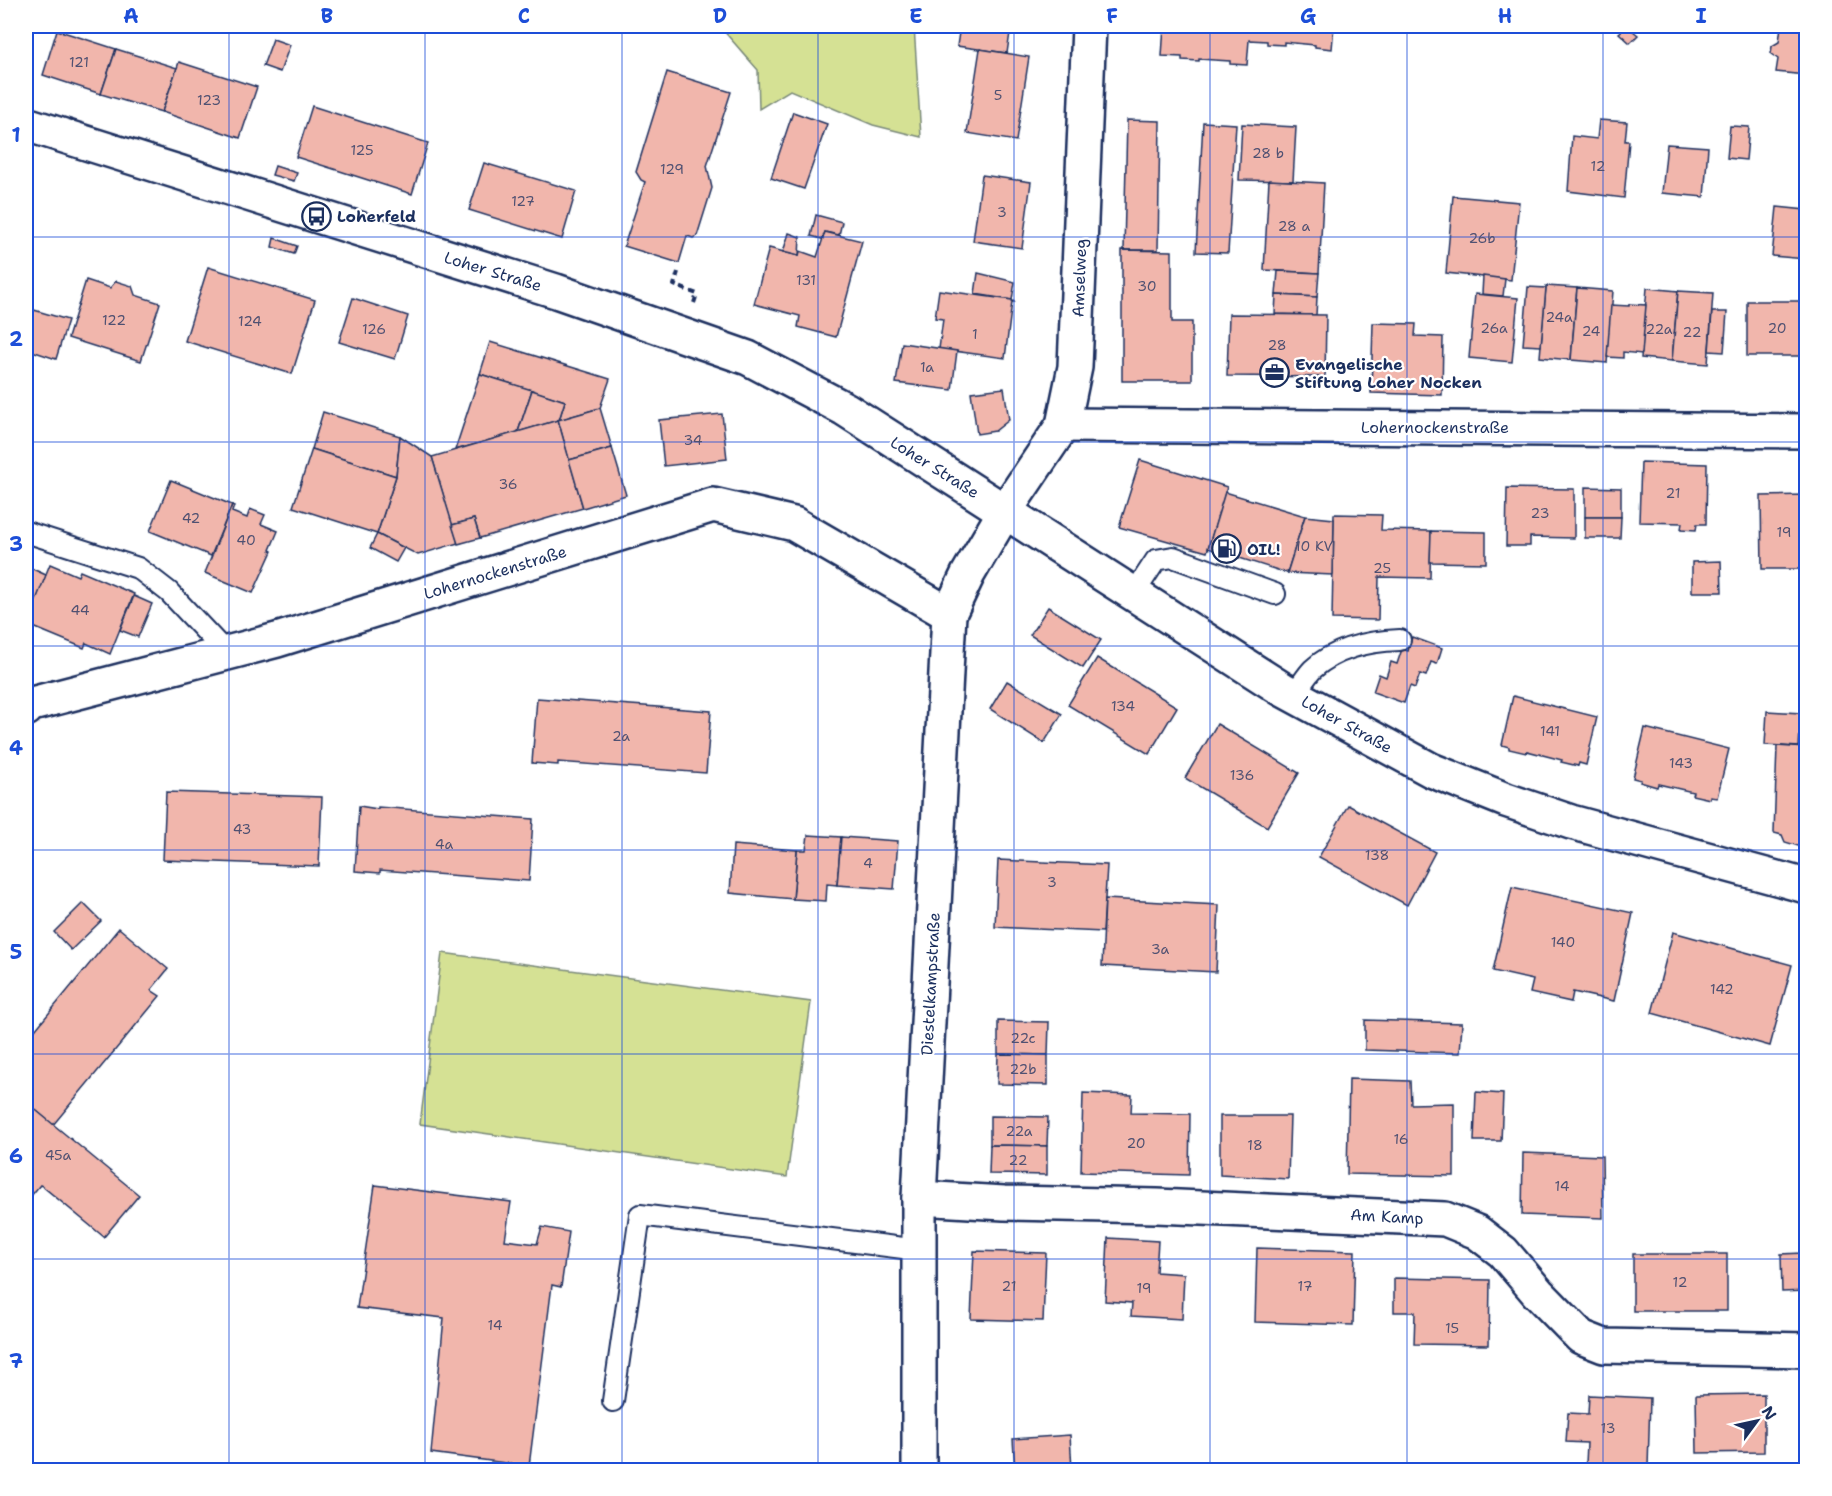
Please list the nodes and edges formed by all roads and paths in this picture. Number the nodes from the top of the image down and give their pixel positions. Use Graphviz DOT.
graph roads {
  1 [pos="1089,26"];
  2 [pos="26,124"];
  3 [pos="1063,425"];
  4 [pos="1806,431"];
  5 [pos="1005,511"];
  6 [pos="26,532"];
  7 [pos="1275,594"];
  8 [pos="1133,595"];
  9 [pos="949,614"];
  10 [pos="1400,640"];
  11 [pos="226,653"];
  12 [pos="1293,695"];
  13 [pos="26,706"];
  14 [pos="1806,886"];
  15 [pos="919,1198"];
  16 [pos="919,1250"];
  17 [pos="1806,1350"];
  18 [pos="613,1401"];
  19 [pos="919,1470"];
  1 -- 3 [label="street, Amselweg"];
  2 -- 5 [label="street, Loher Straße"];
  3 -- 4 [label="street, Lohernockenstraße"];
  3 -- 5 [label="street, Amselweg"];
  5 -- 8 [label="street, Loher Straße"];
  5 -- 9 [label="street, Diestelkampstraße"];
  6 -- 11 [label="lane"];
  7 -- 8 [label="lane"];
  8 -- 12 [label="street, Loher Straße"];
  9 -- 11 [label="street, Lohernockenstraße"];
  9 -- 15 [label="street, Diestelkampstraße"];
  10 -- 12 [label="lane"];
  11 -- 13 [label="street, Lohernockenstraße"];
  12 -- 14 [label="street, Loher Straße"];
  15 -- 16 [label="street, Diestelkampstraße"];
  15 -- 17 [label="street, Am Kamp"];
  16 -- 18 [label="lane"];
  16 -- 19 [label="street, Diestelkampstraße"];
}
